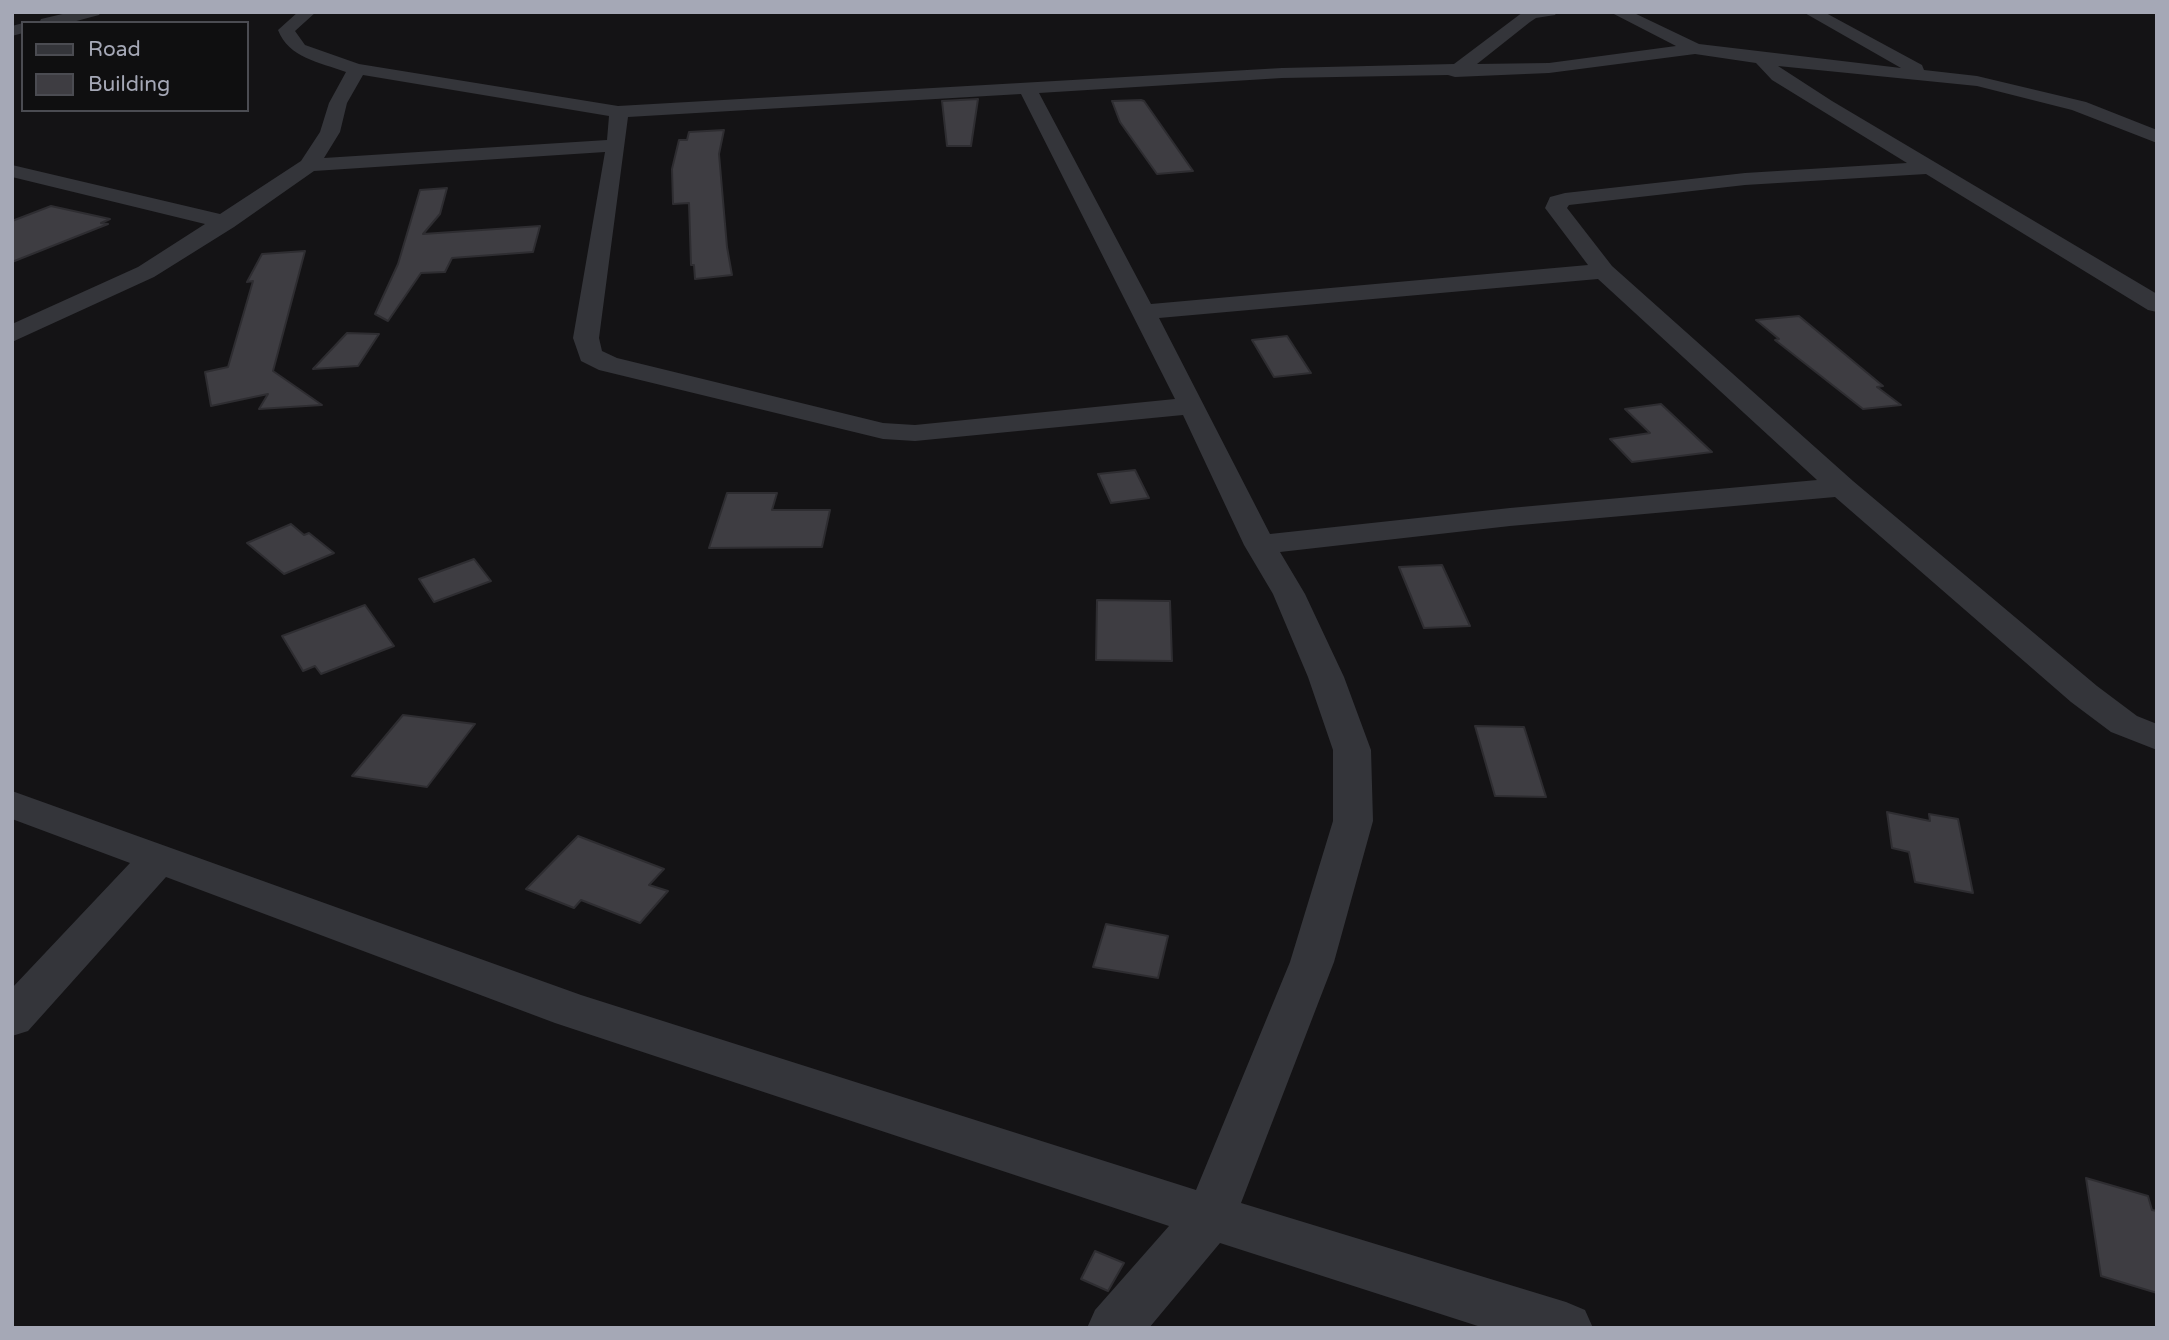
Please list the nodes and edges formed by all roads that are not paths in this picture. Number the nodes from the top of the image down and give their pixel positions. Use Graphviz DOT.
graph roads {
  1 [pos="93,12"];
  2 [pos="308,12"];
  3 [pos="1549,12"];
  4 [pos="1618,12"];
  5 [pos="1811,12"];
  6 [pos="55,21"];
  7 [pos="1695,49"];
  8 [pos="1762,59"];
  9 [pos="356,69"];
  10 [pos="1455,72"];
  11 [pos="1928,75"];
  12 [pos="1027,88"];
  13 [pos="618,112"];
  14 [pos="2157,137"];
  15 [pos="616,145"];
  16 [pos="309,165"];
  17 [pos="1930,168"];
  18 [pos="12,171"];
  19 [pos="226,222"];
  20 [pos="1604,271"];
  21 [pos="2157,305"];
  22 [pos="1142,312"];
  23 [pos="12,334"];
  24 [pos="1192,406"];
  25 [pos="1842,487"];
  26 [pos="1260,545"];
  27 [pos="2157,738"];
  28 [pos="12,804"];
  29 [pos="159,858"];
  30 [pos="12,1018"];
  31 [pos="1210,1217"];
  32 [pos="1114,1328"];
  33 [pos="1566,1328"];
  1 -- 6 [label="street"];
  2 -- 9 [label="street"];
  3 -- 10 [label="street"];
  4 -- 7 [label="street"];
  5 -- 11 [label="street"];
  7 -- 8 [label="street"];
  7 -- 10 [label="street"];
  8 -- 11 [label="street"];
  8 -- 17 [label="street"];
  9 -- 13 [label="street"];
  9 -- 16 [label="street"];
  10 -- 12 [label="street"];
  11 -- 14 [label="street"];
  12 -- 13 [label="street"];
  12 -- 22 [label="street"];
  13 -- 15 [label="street"];
  15 -- 16 [label="street"];
  15 -- 24 [label="street"];
  16 -- 19 [label="street"];
  17 -- 20 [label="street"];
  17 -- 21 [label="street"];
  18 -- 19 [label="street"];
  19 -- 23 [label="street"];
  20 -- 22 [label="street"];
  20 -- 25 [label="street"];
  22 -- 24 [label="street"];
  24 -- 26 [label="street"];
  25 -- 26 [label="street"];
  25 -- 27 [label="street"];
  26 -- 31 [label="street"];
  28 -- 29 [label="street"];
  29 -- 30 [label="street"];
  29 -- 31 [label="street"];
  31 -- 32 [label="street"];
  31 -- 33 [label="street"];
}
